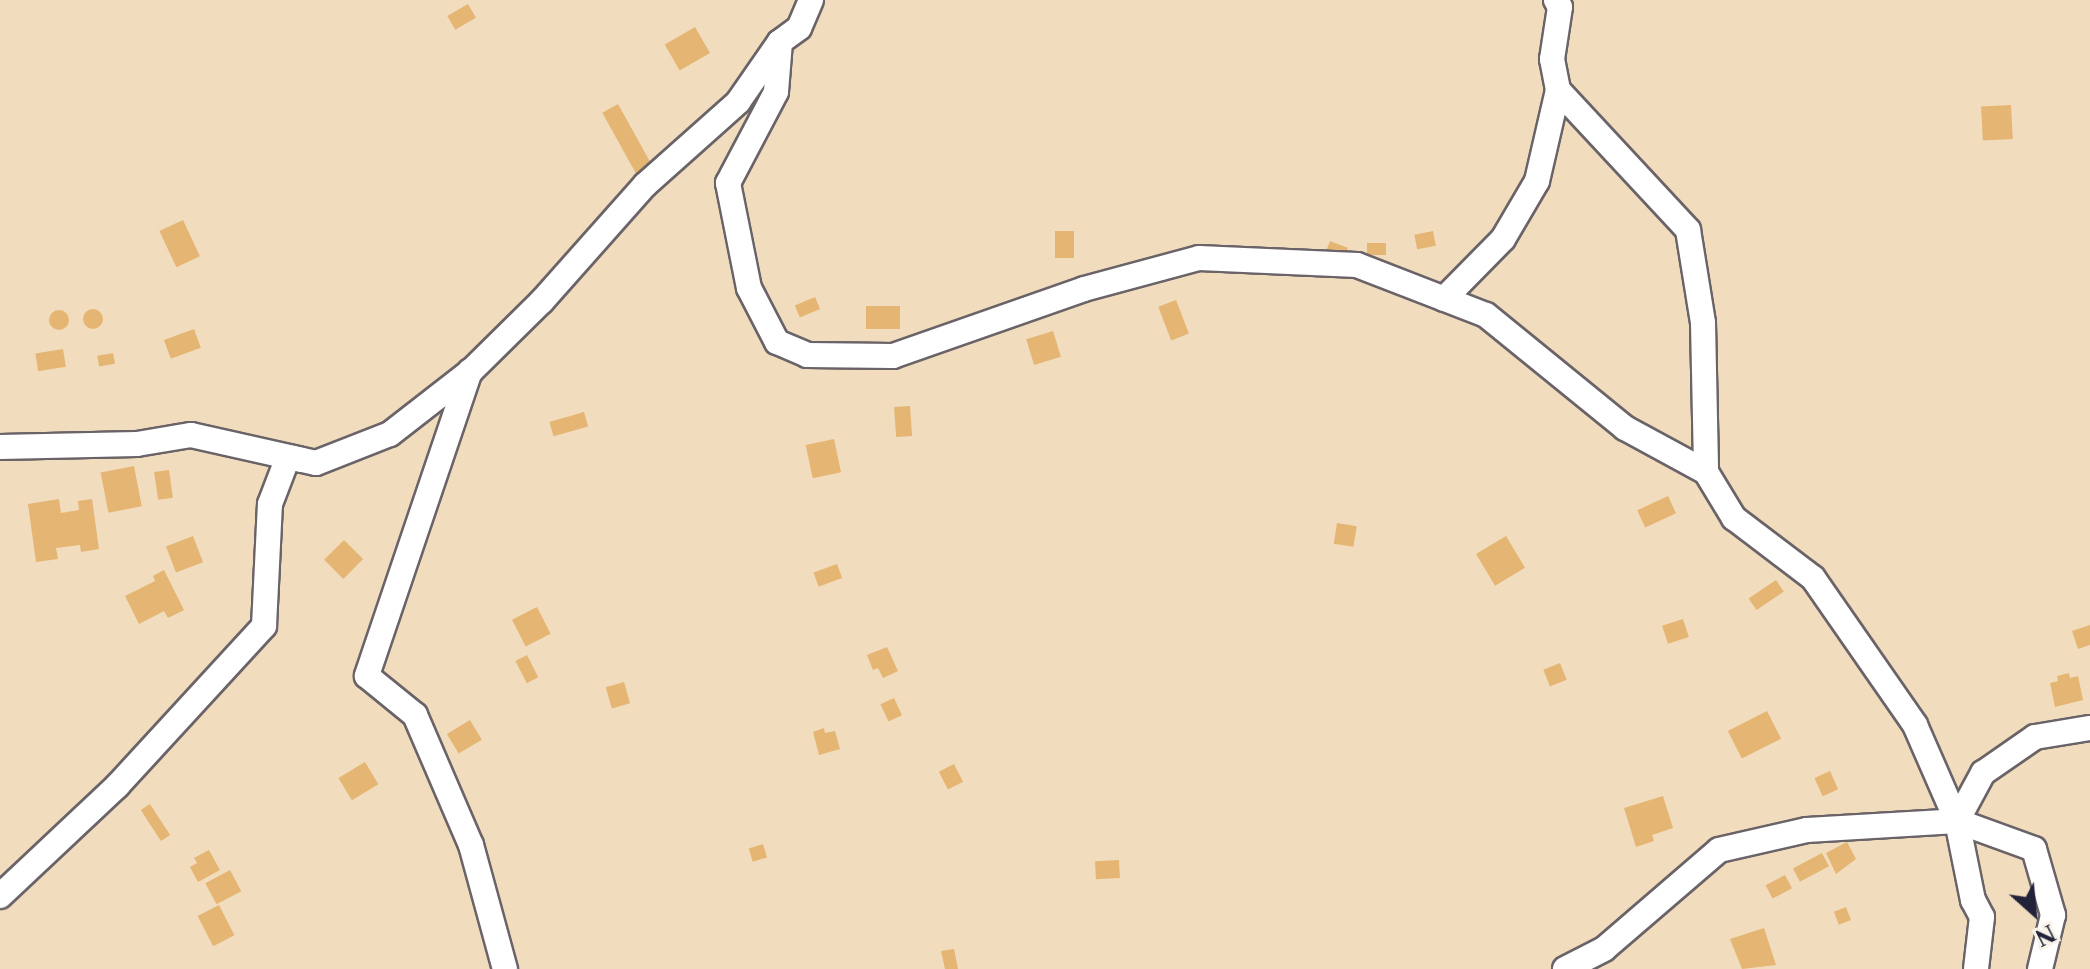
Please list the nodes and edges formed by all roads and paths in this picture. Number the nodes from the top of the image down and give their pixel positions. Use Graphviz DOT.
graph roads {
  1 [pos="811,0"];
  2 [pos="1556,0"];
  3 [pos="780,42"];
  4 [pos="1558,90"];
  5 [pos="1444,299"];
  6 [pos="471,371"];
  7 [pos="0,447"];
  8 [pos="316,463"];
  9 [pos="1706,472"];
  10 [pos="2090,728"];
  11 [pos="1957,821"];
  12 [pos="0,896"];
  13 [pos="505,969"];
  14 [pos="1565,969"];
  15 [pos="1976,969"];
  16 [pos="2040,969"];
  1 -- 3 [label="street"];
  2 -- 4 [label="street"];
  3 -- 5 [label="street"];
  3 -- 6 [label="street"];
  4 -- 5 [label="street"];
  4 -- 9 [label="street"];
  5 -- 9 [label="street"];
  6 -- 8 [label="street"];
  6 -- 13 [label="street"];
  7 -- 8 [label="street"];
  8 -- 12 [label="street"];
  9 -- 11 [label="street"];
  10 -- 11 [label="street"];
  11 -- 14 [label="street"];
  11 -- 15 [label="street"];
  11 -- 16 [label="street"];
}
